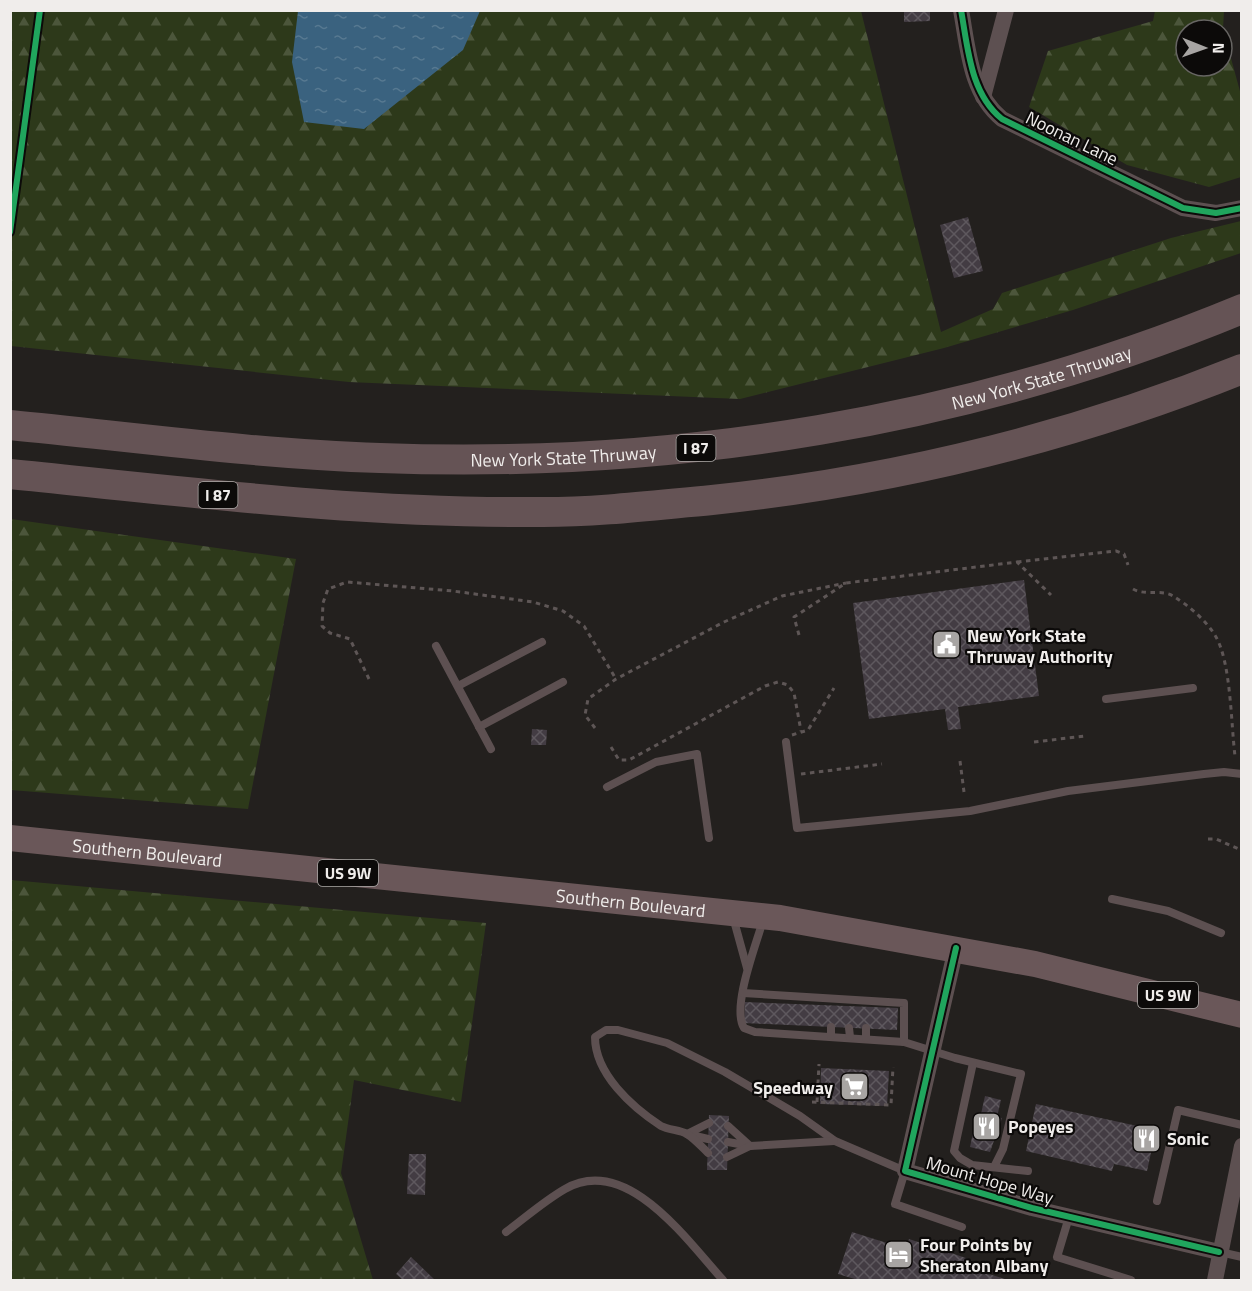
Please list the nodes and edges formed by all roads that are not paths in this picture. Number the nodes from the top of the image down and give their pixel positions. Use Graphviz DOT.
graph roads {
  1 [pos="961,10"];
  2 [pos="1006,10"];
  3 [pos="983,98"];
  4 [pos="1242,208"];
  5 [pos="1242,309"];
  6 [pos="1242,369"];
  7 [pos="1208,382"];
  8 [pos="1242,382"];
  9 [pos="10,425"];
  10 [pos="10,474"];
  11 [pos="542,642"];
  12 [pos="436,646"];
  13 [pos="563,682"];
  14 [pos="458,686"];
  15 [pos="1193,688"];
  16 [pos="1106,699"];
  17 [pos="479,727"];
  18 [pos="786,742"];
  19 [pos="491,749"];
  20 [pos="1242,774"];
  21 [pos="607,787"];
  22 [pos="10,838"];
  23 [pos="709,838"];
  24 [pos="1112,899"];
  25 [pos="732,913"];
  26 [pos="764,916"];
  27 [pos="1221,933"];
  28 [pos="956,948"];
  29 [pos="747,968"];
  30 [pos="743,993"];
  31 [pos="1242,1015"];
  32 [pos="904,1042"];
  33 [pos="934,1052"];
  34 [pos="973,1063"];
  35 [pos="709,1123"];
  36 [pos="1242,1125"];
  37 [pos="728,1126"];
  38 [pos="687,1134"];
  39 [pos="708,1139"];
  40 [pos="835,1141"];
  41 [pos="728,1142"];
  42 [pos="750,1146"];
  43 [pos="1242,1146"];
  44 [pos="708,1153"];
  45 [pos="727,1157"];
  46 [pos="995,1166"];
  47 [pos="905,1171"];
  48 [pos="1028,1171"];
  49 [pos="1157,1201"];
  50 [pos="1069,1217"];
  51 [pos="962,1227"];
  52 [pos="506,1232"];
  53 [pos="1219,1252"];
  54 [pos="1242,1257"];
  55 [pos="723,1281"];
  56 [pos="1131,1281"];
  57 [pos="1215,1281"];
  1 -- 3 [label="street, Noonan Lane"];
  2 -- 3 [label="street"];
  3 -- 4 [label="street, Noonan Lane"];
  5 -- 9 [label="highway, New York State Thruway / I 87"];
  6 -- 7 [label="highway, I 87"];
  7 -- 8 [label="highway"];
  7 -- 10 [label="highway, I 87"];
  11 -- 14 [label="lane"];
  12 -- 14 [label="lane"];
  13 -- 17 [label="lane"];
  14 -- 17 [label="lane"];
  15 -- 16 [label="lane"];
  17 -- 19 [label="lane"];
  18 -- 20 [label="lane"];
  21 -- 23 [label="lane"];
  22 -- 25 [label="main road, Southern Boulevard / US 9W"];
  24 -- 27 [label="lane"];
  25 -- 26 [label="main road, Southern Boulevard / US 9W"];
  25 -- 29 [label="lane"];
  26 -- 28 [label="main road, Southern Boulevard / US 9W"];
  26 -- 29 [label="lane"];
  28 -- 31 [label="main road, Southern Boulevard / US 9W"];
  28 -- 33 [label="street, Mount Hope Way"];
  29 -- 30 [label="lane"];
  30 -- 32 [label="lane"];
  30 -- 32 [label="lane"];
  32 -- 33 [label="lane"];
  33 -- 34 [label="lane"];
  33 -- 47 [label="street, Mount Hope Way"];
  34 -- 46 [label="lane"];
  34 -- 46 [label="lane"];
  35 -- 38 [label="lane"];
  36 -- 49 [label="lane"];
  37 -- 42 [label="lane"];
  38 -- 39 [label="lane"];
  38 -- 40 [label="lane"];
  38 -- 44 [label="lane"];
  40 -- 42 [label="lane"];
  40 -- 47 [label="lane"];
  41 -- 42 [label="lane"];
  42 -- 45 [label="lane"];
  43 -- 53 [label="street"];
  46 -- 48 [label="lane"];
  47 -- 50 [label="street, Mount Hope Way"];
  47 -- 51 [label="lane"];
  50 -- 53 [label="street, Mount Hope Way"];
  50 -- 56 [label="lane"];
  52 -- 55 [label="lane"];
  53 -- 54 [label="lane"];
  53 -- 57 [label="street"];
}
